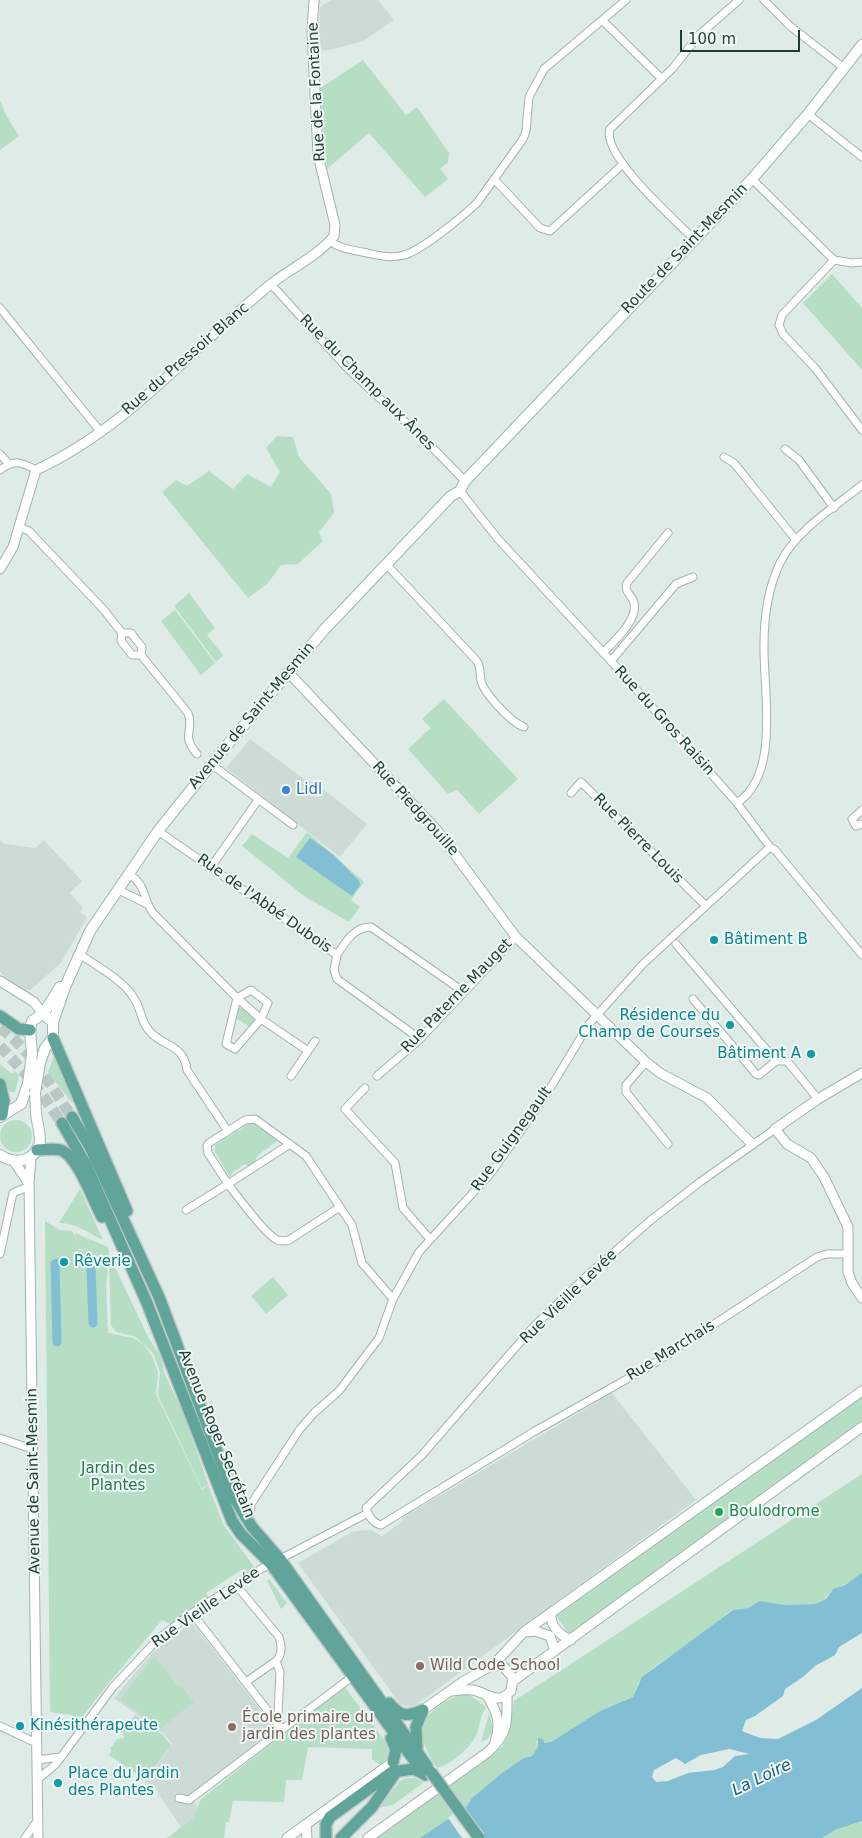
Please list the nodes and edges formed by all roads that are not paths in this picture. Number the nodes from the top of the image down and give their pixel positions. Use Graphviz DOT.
graph roads {
  1 [pos="314,0"];
  2 [pos="626,0"];
  3 [pos="739,0"];
  4 [pos="764,0"];
  5 [pos="603,21"];
  6 [pos="862,45"];
  7 [pos="859,57"];
  8 [pos="844,68"];
  9 [pos="662,79"];
  10 [pos="808,114"];
  11 [pos="862,157"];
  12 [pos="622,165"];
  13 [pos="494,179"];
  14 [pos="752,179"];
  15 [pos="694,239"];
  16 [pos="330,241"];
  17 [pos="834,260"];
  18 [pos="862,262"];
  19 [pos="271,284"];
  20 [pos="0,308"];
  21 [pos="862,430"];
  22 [pos="100,431"];
  23 [pos="499,444"];
  24 [pos="785,449"];
  25 [pos="0,454"];
  26 [pos="724,457"];
  27 [pos="8,464"];
  28 [pos="0,470"];
  29 [pos="36,470"];
  30 [pos="862,485"];
  31 [pos="462,486"];
  32 [pos="834,508"];
  33 [pos="19,527"];
  34 [pos="668,533"];
  35 [pos="796,540"];
  36 [pos="386,564"];
  37 [pos="0,569"];
  38 [pos="693,577"];
  39 [pos="122,633"];
  40 [pos="603,653"];
  41 [pos="141,655"];
  42 [pos="612,662"];
  43 [pos="288,672"];
  44 [pos="524,727"];
  45 [pos="197,754"];
  46 [pos="211,764"];
  47 [pos="571,793"];
  48 [pos="258,800"];
  49 [pos="737,803"];
  50 [pos="862,810"];
  51 [pos="293,824"];
  52 [pos="862,824"];
  53 [pos="158,831"];
  54 [pos="770,847"];
  55 [pos="211,867"];
  56 [pos="129,874"];
  57 [pos="118,890"];
  58 [pos="147,904"];
  59 [pos="705,905"];
  60 [pos="516,936"];
  61 [pos="676,944"];
  62 [pos="79,954"];
  63 [pos="337,955"];
  64 [pos="862,955"];
  65 [pos="74,965"];
  66 [pos="0,980"];
  67 [pos="464,992"];
  68 [pos="237,998"];
  69 [pos="693,999"];
  70 [pos="43,1014"];
  71 [pos="598,1014"];
  72 [pos="0,1016"];
  73 [pos="261,1019"];
  74 [pos="53,1022"];
  75 [pos="30,1030"];
  76 [pos="53,1038"];
  77 [pos="420,1039"];
  78 [pos="315,1041"];
  79 [pos="308,1051"];
  80 [pos="776,1061"];
  81 [pos="646,1062"];
  82 [pos="862,1073"];
  83 [pos="291,1076"];
  84 [pos="377,1076"];
  85 [pos="0,1084"];
  86 [pos="365,1088"];
  87 [pos="818,1099"];
  88 [pos="349,1114"];
  89 [pos="1,1116"];
  90 [pos="342,1120"];
  91 [pos="775,1129"];
  92 [pos="227,1130"];
  93 [pos="290,1144"];
  94 [pos="668,1144"];
  95 [pos="752,1144"];
  96 [pos="34,1153"];
  97 [pos="5,1159"];
  98 [pos="228,1184"];
  99 [pos="30,1185"];
  100 [pos="340,1207"];
  101 [pos="186,1210"];
  102 [pos="429,1238"];
  103 [pos="0,1254"];
  104 [pos="848,1254"];
  105 [pos="159,1297"];
  106 [pos="862,1298"];
  107 [pos="393,1299"];
  108 [pos="147,1303"];
  109 [pos="862,1391"];
  110 [pos="862,1427"];
  111 [pos="0,1438"];
  112 [pos="33,1446"];
  113 [pos="235,1499"];
  114 [pos="251,1504"];
  115 [pos="368,1513"];
  116 [pos="249,1522"];
  117 [pos="275,1562"];
  118 [pos="236,1585"];
  119 [pos="192,1613"];
  120 [pos="551,1613"];
  121 [pos="524,1632"];
  122 [pos="571,1640"];
  123 [pos="555,1651"];
  124 [pos="276,1661"];
  125 [pos="352,1662"];
  126 [pos="493,1666"];
  127 [pos="483,1672"];
  128 [pos="353,1676"];
  129 [pos="513,1681"];
  130 [pos="246,1682"];
  131 [pos="450,1691"];
  132 [pos="365,1693"];
  133 [pos="486,1695"];
  134 [pos="507,1695"];
  135 [pos="423,1710"];
  136 [pos="274,1719"];
  137 [pos="0,1726"];
  138 [pos="282,1728"];
  139 [pos="37,1741"];
  140 [pos="493,1747"];
  141 [pos="417,1752"];
  142 [pos="62,1756"];
  143 [pos="37,1760"];
  144 [pos="395,1766"];
  145 [pos="427,1774"];
  146 [pos="38,1779"];
  147 [pos="179,1798"];
  148 [pos="37,1821"];
  149 [pos="306,1825"];
  150 [pos="26,1838"];
  151 [pos="38,1838"];
  152 [pos="287,1838"];
  153 [pos="307,1838"];
  154 [pos="326,1838"];
  155 [pos="341,1838"];
  156 [pos="368,1838"];
  157 [pos="470,1838"];
  158 [pos="479,1838"];
  1 -- 16 [label="street, Rue de la Fontaine"];
  2 -- 5 [label="street"];
  3 -- 9 [label="street"];
  4 -- 8 [label="street"];
  5 -- 9 [label="street"];
  5 -- 13 [label="street"];
  6 -- 7 [label="main road, Route de Saint-Mesmin"];
  7 -- 8 [label="main road, Route de Saint-Mesmin"];
  8 -- 10 [label="main road, Route de Saint-Mesmin"];
  9 -- 12 [label="street"];
  10 -- 11 [label="street"];
  10 -- 14 [label="main road, Route de Saint-Mesmin"];
  12 -- 13 [label="street"];
  12 -- 15 [label="street"];
  13 -- 16 [label="street"];
  14 -- 15 [label="main road, Route de Saint-Mesmin"];
  14 -- 17 [label="street"];
  15 -- 23 [label="main road, Route de Saint-Mesmin"];
  16 -- 19 [label="street, Rue du Pressoir Blanc"];
  17 -- 18 [label="street"];
  17 -- 21 [label="street"];
  19 -- 22 [label="street, Rue du Pressoir Blanc"];
  19 -- 31 [label="street, Rue du Champ aux Ânes"];
  20 -- 22 [label="street"];
  22 -- 29 [label="street, Rue du Pressoir Blanc"];
  23 -- 31 [label="main road, Avenue de Saint-Mesmin"];
  24 -- 32 [label="street"];
  25 -- 27 [label="street"];
  26 -- 35 [label="street"];
  27 -- 28 [label="street"];
  27 -- 29 [label="street"];
  29 -- 33 [label="street"];
  30 -- 32 [label="street"];
  31 -- 36 [label="main road, Avenue de Saint-Mesmin"];
  31 -- 40 [label="street, Rue du Gros Raisin"];
  32 -- 35 [label="street"];
  33 -- 37 [label="street"];
  33 -- 39 [label="street"];
  34 -- 40 [label="street"];
  35 -- 49 [label="street"];
  36 -- 43 [label="main road, Avenue de Saint-Mesmin"];
  36 -- 44 [label="street"];
  38 -- 42 [label="street"];
  39 -- 41 [label="street"];
  39 -- 41 [label="street"];
  40 -- 42 [label="street, Rue du Gros Raisin"];
  41 -- 45 [label="street"];
  42 -- 49 [label="street, Rue du Gros Raisin"];
  43 -- 46 [label="main road, Avenue de Saint-Mesmin"];
  43 -- 60 [label="street, Rue Piedgrouille"];
  46 -- 48 [label="street"];
  46 -- 53 [label="main road, Avenue de Saint-Mesmin"];
  47 -- 59 [label="street, Rue Pierre Louis"];
  48 -- 51 [label="street"];
  48 -- 55 [label="street"];
  49 -- 54 [label="street, Rue du Gros Raisin"];
  50 -- 52 [label="street"];
  53 -- 55 [label="street, Rue de l'Abbé Dubois"];
  53 -- 56 [label="main road, Avenue de Saint-Mesmin"];
  54 -- 59 [label="street, Rue Guignegault"];
  54 -- 64 [label="street, Rue du Gros Raisin"];
  55 -- 63 [label="street, Rue de l'Abbé Dubois"];
  56 -- 57 [label="main road, Avenue de Saint-Mesmin"];
  56 -- 58 [label="street"];
  57 -- 58 [label="street"];
  57 -- 62 [label="main road, Avenue de Saint-Mesmin"];
  58 -- 68 [label="street"];
  59 -- 71 [label="street, Rue Guignegault"];
  60 -- 67 [label="street, Rue Paterne Mauget"];
  60 -- 71 [label="street, Rue Piedgrouille"];
  61 -- 80 [label="street"];
  62 -- 65 [label="main road, Avenue de Saint-Mesmin"];
  62 -- 92 [label="street"];
  63 -- 67 [label="street, Rue de l'Abbé Dubois"];
  63 -- 77 [label="street"];
  65 -- 70 [label="main road"];
  65 -- 74 [label="main road, Avenue de Saint-Mesmin"];
  66 -- 70 [label="street"];
  67 -- 77 [label="street, Rue Paterne Mauget"];
  68 -- 73 [label="street"];
  68 -- 73 [label="street"];
  68 -- 73 [label="street"];
  69 -- 80 [label="street"];
  70 -- 74 [label="main road"];
  70 -- 75 [label="main road"];
  71 -- 81 [label="street, Rue Piedgrouille"];
  71 -- 102 [label="street, Rue Guignegault"];
  72 -- 75 [label="main road"];
  73 -- 79 [label="street"];
  74 -- 76 [label="main road, Avenue de Saint-Mesmin"];
  75 -- 89 [label="main road, bridge"];
  76 -- 96 [label="main road, Avenue de Saint-Mesmin, bridge"];
  76 -- 105 [label="main road"];
  77 -- 84 [label="street, Rue Paterne Mauget"];
  78 -- 79 [label="street"];
  79 -- 83 [label="street"];
  80 -- 87 [label="street"];
  81 -- 94 [label="street"];
  81 -- 95 [label="street, Rue Piedgrouille"];
  82 -- 87 [label="street, Rue Vieille Levée"];
  85 -- 89 [label="main road"];
  86 -- 88 [label="street"];
  87 -- 91 [label="street, Rue Vieille Levée"];
  88 -- 90 [label="street"];
  88 -- 102 [label="street"];
  91 -- 95 [label="street, Rue Vieille Levée"];
  91 -- 104 [label="street"];
  92 -- 93 [label="street"];
  92 -- 98 [label="street"];
  93 -- 98 [label="street"];
  93 -- 100 [label="street"];
  95 -- 115 [label="street, Rue Vieille Levée"];
  96 -- 97 [label="main road"];
  96 -- 99 [label="street, Avenue de Saint-Mesmin"];
  96 -- 108 [label="main road"];
  97 -- 99 [label="street"];
  98 -- 100 [label="street"];
  98 -- 101 [label="street"];
  99 -- 103 [label="street"];
  99 -- 112 [label="street, Avenue de Saint-Mesmin"];
  100 -- 107 [label="street"];
  102 -- 107 [label="street, Rue Guignegault"];
  104 -- 106 [label="street"];
  104 -- 115 [label="street, Rue Marchais"];
  105 -- 108 [label="main road, Avenue Roger Secrétain"];
  105 -- 113 [label="main road, Avenue Roger Secrétain"];
  107 -- 114 [label="street, Rue Guignegault"];
  108 -- 117 [label="main road, Avenue Roger Secrétain"];
  109 -- 120 [label="street"];
  110 -- 122 [label="street"];
  111 -- 112 [label="street"];
  112 -- 139 [label="street, Avenue de Saint-Mesmin"];
  113 -- 114 [label="street"];
  113 -- 116 [label="main road, Avenue Roger Secrétain"];
  114 -- 116 [label="street, Rue Guignegault"];
  115 -- 117 [label="street, Rue Vieille Levée"];
  116 -- 117 [label="main road, Avenue Roger Secrétain"];
  117 -- 118 [label="street, Rue Vieille Levée"];
  117 -- 125 [label="main road, Avenue Roger Secrétain"];
  117 -- 128 [label="main road, Avenue Roger Secrétain"];
  118 -- 119 [label="street, Rue Vieille Levée"];
  118 -- 124 [label="street"];
  119 -- 130 [label="street"];
  119 -- 142 [label="street, Rue Vieille Levée"];
  120 -- 121 [label="street"];
  120 -- 122 [label="street"];
  121 -- 123 [label="street"];
  121 -- 126 [label="street"];
  122 -- 123 [label="street"];
  123 -- 129 [label="street"];
  124 -- 130 [label="street"];
  124 -- 136 [label="street"];
  125 -- 135 [label="main road"];
  125 -- 141 [label="main road, Avenue Roger Secrétain"];
  126 -- 127 [label="street"];
  126 -- 129 [label="street"];
  127 -- 131 [label="street"];
  127 -- 133 [label="street"];
  128 -- 132 [label="main road, Avenue Roger Secrétain"];
  128 -- 138 [label="street"];
  129 -- 134 [label="street"];
  130 -- 136 [label="street"];
  131 -- 133 [label="street"];
  131 -- 135 [label="street"];
  132 -- 144 [label="main road"];
  132 -- 145 [label="main road, Avenue Roger Secrétain"];
  133 -- 134 [label="street"];
  133 -- 140 [label="street"];
  134 -- 140 [label="street"];
  135 -- 141 [label="main road"];
  136 -- 138 [label="street"];
  137 -- 139 [label="street"];
  138 -- 147 [label="street"];
  139 -- 143 [label="street, Avenue de Saint-Mesmin"];
  140 -- 156 [label="street"];
  141 -- 145 [label="main road, Avenue Roger Secrétain"];
  142 -- 143 [label="street"];
  142 -- 146 [label="street"];
  143 -- 146 [label="street, Avenue de Saint-Mesmin"];
  144 -- 145 [label="main road"];
  144 -- 149 [label="street"];
  144 -- 154 [label="main road"];
  144 -- 155 [label="main road"];
  145 -- 157 [label="main road"];
  145 -- 158 [label="main road, bridge"];
  146 -- 148 [label="street"];
  148 -- 150 [label="street"];
  148 -- 151 [label="street"];
  149 -- 152 [label="street"];
  149 -- 153 [label="street"];
}
